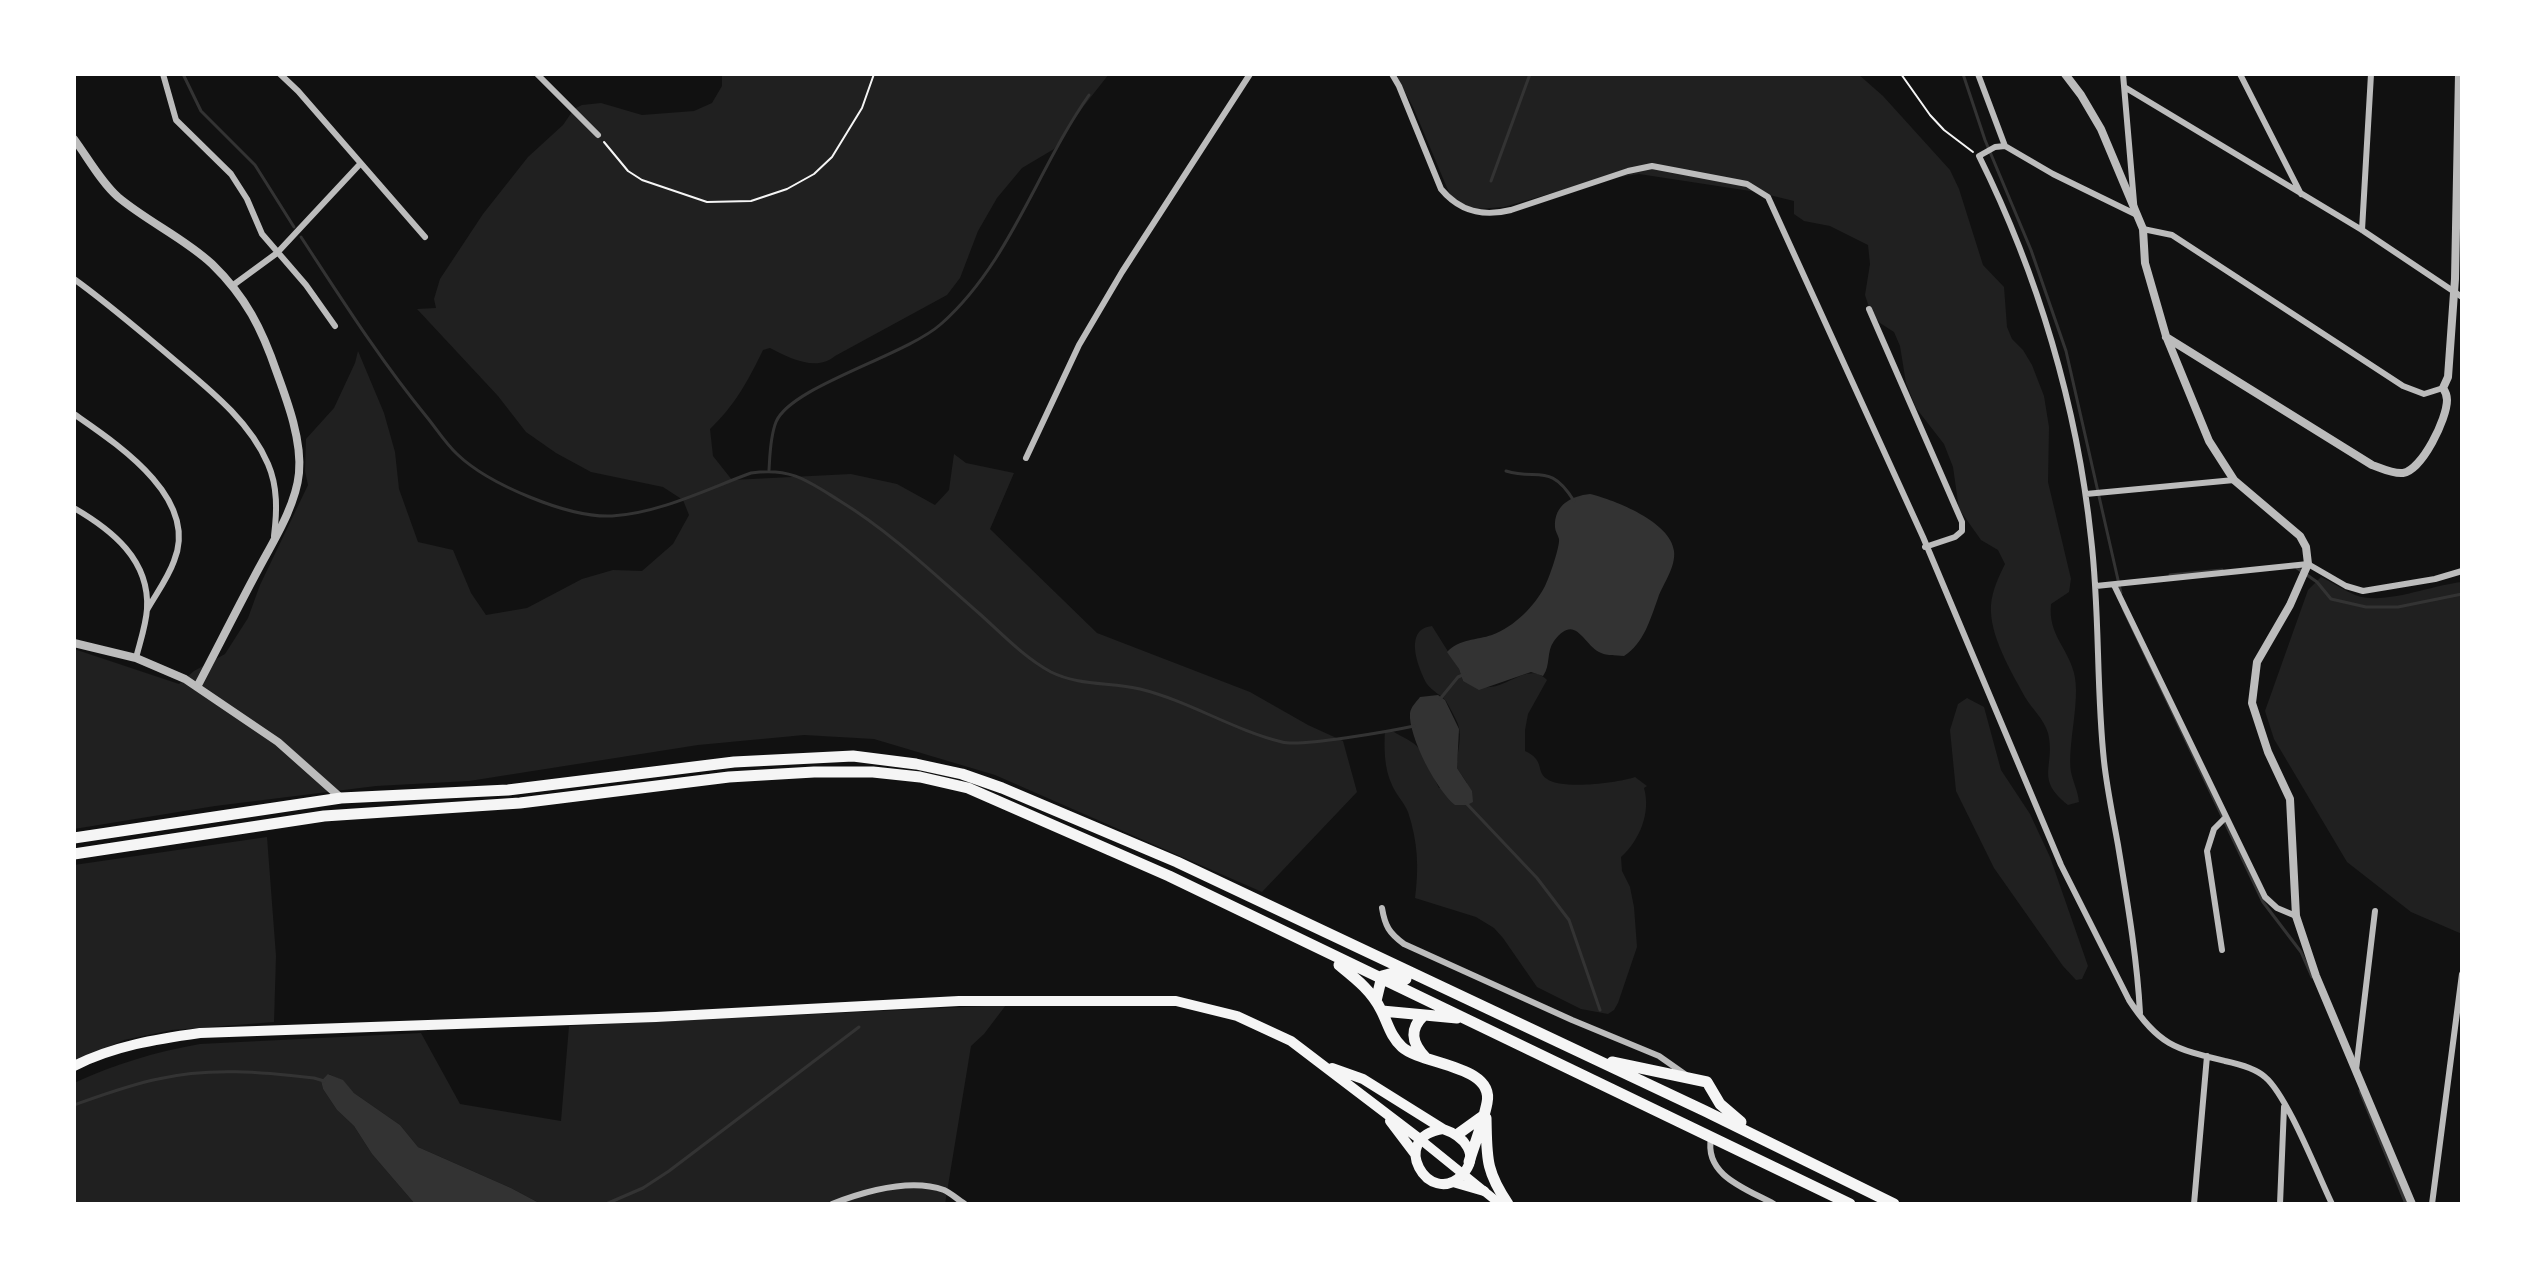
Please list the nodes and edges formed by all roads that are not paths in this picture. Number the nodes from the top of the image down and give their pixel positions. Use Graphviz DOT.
graph roads {
  1 [pos="163,74"];
  2 [pos="281,74"];
  3 [pos="537,74"];
  4 [pos="1250,74"];
  5 [pos="1392,74"];
  6 [pos="1978,74"];
  7 [pos="2065,74"];
  8 [pos="2123,74"];
  9 [pos="2240,74"];
  10 [pos="2371,74"];
  11 [pos="2459,74"];
  12 [pos="2126,88"];
  13 [pos="598,135"];
  14 [pos="74,139"];
  15 [pos="2005,146"];
  16 [pos="360,164"];
  17 [pos="2301,194"];
  18 [pos="2135,214"];
  19 [pos="2143,229"];
  20 [pos="2362,230"];
  21 [pos="425,237"];
  22 [pos="277,253"];
  23 [pos="74,279"];
  24 [pos="2458,279"];
  25 [pos="232,286"];
  26 [pos="2458,295"];
  27 [pos="1869,309"];
  28 [pos="335,326"];
  29 [pos="2166,336"];
  30 [pos="2443,388"];
  31 [pos="74,414"];
  32 [pos="1026,458"];
  33 [pos="2234,480"];
  34 [pos="2086,494"];
  35 [pos="74,508"];
  36 [pos="274,540"];
  37 [pos="1925,547"];
  38 [pos="2308,564"];
  39 [pos="2462,571"];
  40 [pos="2114,585"];
  41 [pos="2096,586"];
  42 [pos="147,610"];
  43 [pos="74,643"];
  44 [pos="136,658"];
  45 [pos="197,687"];
  46 [pos="341,798"];
  47 [pos="2225,818"];
  48 [pos="74,838"];
  49 [pos="74,854"];
  50 [pos="1382,908"];
  51 [pos="2375,911"];
  52 [pos="2296,916"];
  53 [pos="2222,950"];
  54 [pos="1324,952"];
  55 [pos="2462,974"];
  56 [pos="1380,979"];
  57 [pos="1379,1006"];
  58 [pos="1423,1016"];
  59 [pos="2140,1017"];
  60 [pos="1463,1019"];
  61 [pos="1510,1019"];
  62 [pos="1583,1054"];
  63 [pos="1659,1056"];
  64 [pos="2207,1056"];
  65 [pos="1428,1060"];
  66 [pos="1325,1065"];
  67 [pos="74,1066"];
  68 [pos="1657,1072"];
  69 [pos="2356,1072"];
  70 [pos="1688,1077"];
  71 [pos="1715,1094"];
  72 [pos="2284,1103"];
  73 [pos="1379,1107"];
  74 [pos="1705,1111"];
  75 [pos="1484,1112"];
  76 [pos="1672,1117"];
  77 [pos="1443,1129"];
  78 [pos="1458,1134"];
  79 [pos="1712,1136"];
  80 [pos="1421,1140"];
  81 [pos="1778,1147"];
  82 [pos="1415,1154"];
  83 [pos="1469,1162"];
  84 [pos="1463,1174"];
  85 [pos="1453,1182"];
  86 [pos="1484,1191"];
  87 [pos="832,1204"];
  88 [pos="965,1204"];
  89 [pos="1500,1204"];
  90 [pos="1508,1204"];
  91 [pos="1774,1204"];
  92 [pos="1850,1204"];
  93 [pos="1894,1204"];
  94 [pos="2194,1204"];
  95 [pos="2280,1204"];
  96 [pos="2332,1204"];
  97 [pos="2412,1204"];
  98 [pos="2432,1204"];
  1 -- 22 [label="street"];
  2 -- 16 [label="street"];
  3 -- 13 [label="street"];
  4 -- 32 [label="street"];
  5 -- 37 [label="street"];
  6 -- 15 [label="street"];
  7 -- 18 [label="street"];
  8 -- 12 [label="street"];
  9 -- 17 [label="street"];
  10 -- 20 [label="street"];
  11 -- 24 [label="street"];
  12 -- 17 [label="street"];
  12 -- 18 [label="street"];
  14 -- 25 [label="street"];
  15 -- 18 [label="street"];
  15 -- 34 [label="street"];
  16 -- 21 [label="street"];
  16 -- 22 [label="street"];
  17 -- 20 [label="street"];
  18 -- 19 [label="street"];
  19 -- 29 [label="street"];
  19 -- 30 [label="street"];
  20 -- 26 [label="street"];
  22 -- 25 [label="street"];
  22 -- 28 [label="street"];
  23 -- 36 [label="street"];
  24 -- 26 [label="street"];
  25 -- 36 [label="street"];
  26 -- 30 [label="street"];
  27 -- 37 [label="street"];
  29 -- 30 [label="street"];
  29 -- 33 [label="street"];
  31 -- 42 [label="street"];
  33 -- 34 [label="street"];
  33 -- 38 [label="street"];
  34 -- 41 [label="street"];
  35 -- 42 [label="street"];
  36 -- 45 [label="street"];
  37 -- 59 [label="street"];
  38 -- 39 [label="street"];
  38 -- 40 [label="street"];
  38 -- 52 [label="street"];
  40 -- 41 [label="street"];
  40 -- 47 [label="street"];
  41 -- 59 [label="street"];
  42 -- 44 [label="street"];
  43 -- 44 [label="street"];
  44 -- 45 [label="street"];
  45 -- 46 [label="street"];
  46 -- 48 [label="highway"];
  46 -- 61 [label="highway"];
  47 -- 52 [label="street"];
  47 -- 53 [label="street"];
  49 -- 54 [label="highway"];
  50 -- 63 [label="street"];
  51 -- 69 [label="street"];
  52 -- 69 [label="street"];
  54 -- 56 [label="highway"];
  54 -- 57 [label="highway"];
  55 -- 98 [label="street"];
  56 -- 57 [label="highway"];
  56 -- 60 [label="highway"];
  56 -- 61 [label="highway"];
  57 -- 58 [label="highway"];
  57 -- 65 [label="highway"];
  58 -- 60 [label="highway"];
  58 -- 65 [label="highway"];
  59 -- 64 [label="street"];
  60 -- 76 [label="highway"];
  61 -- 62 [label="highway"];
  62 -- 68 [label="highway"];
  62 -- 74 [label="highway"];
  63 -- 68 [label="street"];
  63 -- 70 [label="street"];
  64 -- 72 [label="street"];
  64 -- 94 [label="street"];
  65 -- 75 [label="highway"];
  66 -- 67 [label="main road"];
  66 -- 73 [label="main road"];
  66 -- 77 [label="main road"];
  68 -- 70 [label="highway"];
  69 -- 97 [label="street"];
  70 -- 71 [label="highway"];
  71 -- 74 [label="highway"];
  71 -- 81 [label="highway"];
  72 -- 95 [label="street"];
  72 -- 96 [label="street"];
  73 -- 80 [label="main road"];
  73 -- 82 [label="main road"];
  74 -- 76 [label="highway"];
  74 -- 81 [label="highway"];
  75 -- 78 [label="highway"];
  75 -- 83 [label="highway"];
  75 -- 90 [label="highway"];
  76 -- 79 [label="highway"];
  77 -- 78 [label="main road"];
  77 -- 80 [label="main road"];
  78 -- 83 [label="main road"];
  79 -- 91 [label="street"];
  79 -- 92 [label="highway"];
  80 -- 82 [label="main road"];
  80 -- 84 [label="main road"];
  81 -- 93 [label="highway"];
  82 -- 85 [label="main road"];
  83 -- 84 [label="main road"];
  84 -- 85 [label="main road"];
  84 -- 86 [label="main road"];
  85 -- 86 [label="main road"];
  86 -- 89 [label="main road"];
  87 -- 88 [label="street"];
}
